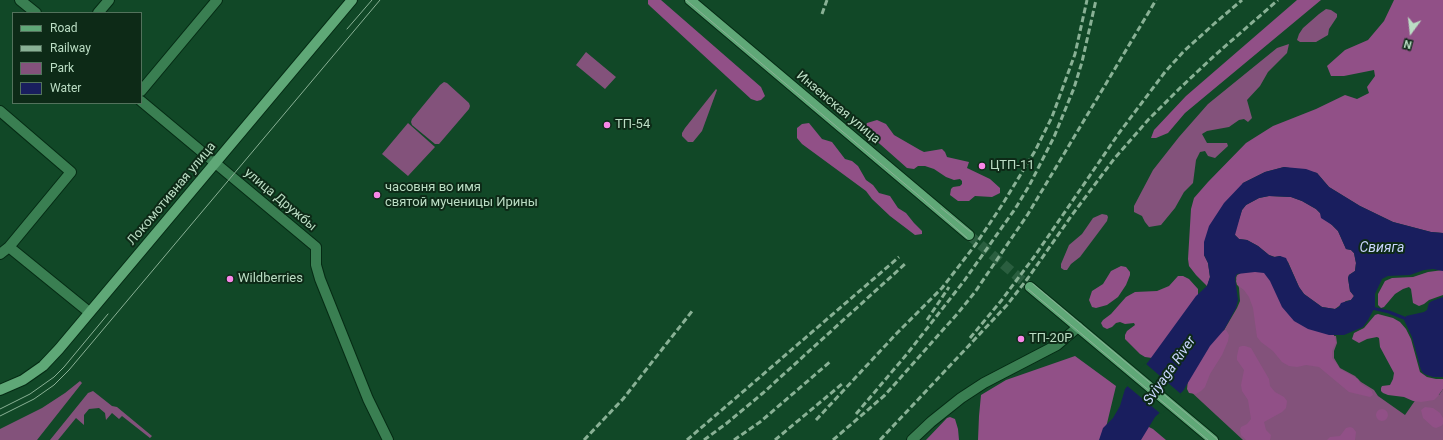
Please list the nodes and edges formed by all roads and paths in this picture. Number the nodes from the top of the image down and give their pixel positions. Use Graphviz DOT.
graph roads {
  1 [pos="20,0"];
  2 [pos="109,0"];
  3 [pos="217,0"];
  4 [pos="352,0"];
  5 [pos="690,0"];
  6 [pos="35,12"];
  7 [pos="99,12"];
  8 [pos="142,90"];
  9 [pos="142,103"];
  10 [pos="0,111"];
  11 [pos="215,163"];
  12 [pos="968,235"];
  13 [pos="9,248"];
  14 [pos="0,254"];
  15 [pos="1030,287"];
  16 [pos="89,312"];
  17 [pos="1078,327"];
  18 [pos="0,390"];
  19 [pos="388,440"];
  20 [pos="912,440"];
  21 [pos="1213,440"];
  1 -- 6 [label="street"];
  2 -- 7 [label="street"];
  3 -- 8 [label="street"];
  4 -- 11 [label="main road, Локомотивная улица"];
  5 -- 12 [label="main road, Инзенская улица"];
  9 -- 11 [label="street, улица Дружбы"];
  10 -- 13 [label="street"];
  11 -- 16 [label="main road, Локомотивная улица"];
  11 -- 19 [label="street, улица Дружбы"];
  13 -- 14 [label="street"];
  13 -- 16 [label="street"];
  15 -- 17 [label="main road"];
  16 -- 18 [label="main road, Локомотивная улица"];
  17 -- 20 [label="street"];
  17 -- 21 [label="main road"];
}
